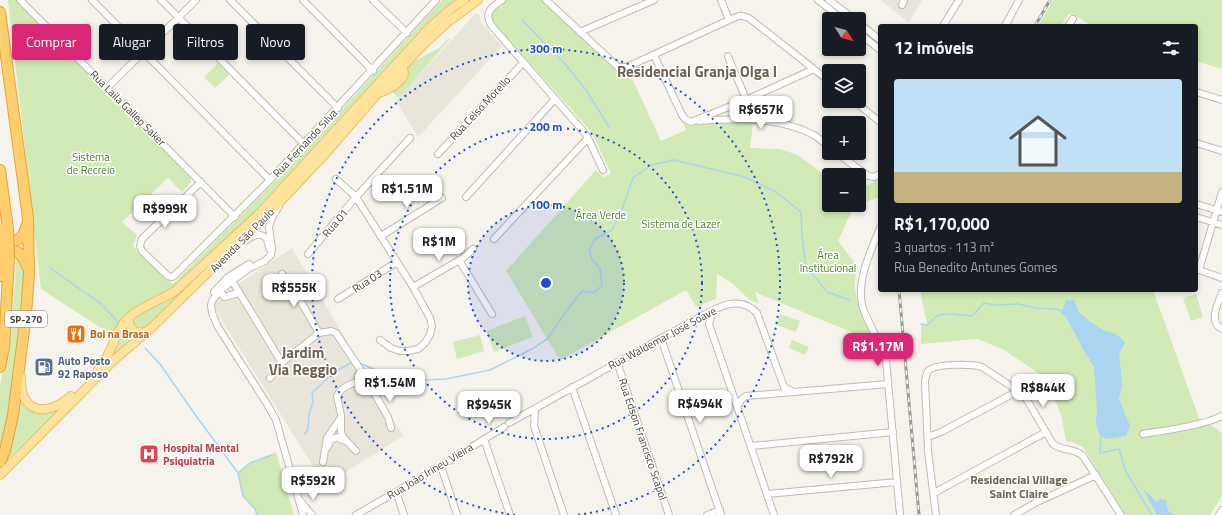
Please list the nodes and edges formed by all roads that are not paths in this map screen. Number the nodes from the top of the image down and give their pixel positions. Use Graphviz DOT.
graph roads {
  1 [pos="20,0"];
  2 [pos="92,0"];
  3 [pos="161,0"];
  4 [pos="196,0"];
  5 [pos="230,0"];
  6 [pos="303,0"];
  7 [pos="373,0"];
  8 [pos="436,0"];
  9 [pos="463,0"];
  10 [pos="478,0"];
  11 [pos="502,0"];
  12 [pos="546,0"];
  13 [pos="654,0"];
  14 [pos="721,0"];
  15 [pos="818,0"];
  16 [pos="830,0"];
  17 [pos="959,0"];
  18 [pos="1019,0"];
  19 [pos="0,12"];
  20 [pos="833,12"];
  21 [pos="845,12"];
  22 [pos="178,17"];
  23 [pos="1073,19"];
  24 [pos="729,20"];
  25 [pos="0,21"];
  26 [pos="116,24"];
  27 [pos="944,24"];
  28 [pos="1006,24"];
  29 [pos="1069,24"];
  30 [pos="866,29"];
  31 [pos="165,30"];
  32 [pos="580,32"];
  33 [pos="407,33"];
  34 [pos="3,36"];
  35 [pos="878,38"];
  36 [pos="866,39"];
  37 [pos="878,48"];
  38 [pos="654,55"];
  39 [pos="728,56"];
  40 [pos="135,60"];
  41 [pos="151,60"];
  42 [pos="523,63"];
  43 [pos="811,67"];
  44 [pos="373,71"];
  45 [pos="822,76"];
  46 [pos="108,87"];
  47 [pos="1198,93"];
  48 [pos="556,99"];
  49 [pos="746,100"];
  50 [pos="1222,100"];
  51 [pos="338,108"];
  52 [pos="863,108"];
  53 [pos="754,120"];
  54 [pos="878,120"];
  55 [pos="691,122"];
  56 [pos="410,138"];
  57 [pos="588,138"];
  58 [pos="822,141"];
  59 [pos="304,144"];
  60 [pos="1198,144"];
  61 [pos="1222,151"];
  62 [pos="438,154"];
  63 [pos="846,160"];
  64 [pos="0,170"];
  65 [pos="603,170"];
  66 [pos="878,175"];
  67 [pos="336,179"];
  68 [pos="270,180"];
  69 [pos="201,182"];
  70 [pos="1222,192"];
  71 [pos="288,193"];
  72 [pos="356,197"];
  73 [pos="466,197"];
  74 [pos="442,198"];
  75 [pos="1198,205"];
  76 [pos="1219,211"];
  77 [pos="235,216"];
  78 [pos="28,218"];
  79 [pos="1198,218"];
  80 [pos="1213,222"];
  81 [pos="1222,224"];
  82 [pos="3,229"];
  83 [pos="878,233"];
  84 [pos="381,236"];
  85 [pos="494,239"];
  86 [pos="0,241"];
  87 [pos="473,249"];
  88 [pos="308,254"];
  89 [pos="3,255"];
  90 [pos="227,255"];
  91 [pos="459,260"];
  92 [pos="397,262"];
  93 [pos="247,264"];
  94 [pos="1198,267"];
  95 [pos="1198,270"];
  96 [pos="29,273"];
  97 [pos="282,274"];
  98 [pos="0,276"];
  99 [pos="1222,278"];
  100 [pos="232,281"];
  101 [pos="413,287"];
  102 [pos="219,289"];
  103 [pos="239,293"];
  104 [pos="1222,294"];
  105 [pos="338,299"];
  106 [pos="716,308"];
  107 [pos="492,314"];
  108 [pos="129,318"];
  109 [pos="696,319"];
  110 [pos="710,324"];
  111 [pos="1222,329"];
  112 [pos="148,331"];
  113 [pos="319,334"];
  114 [pos="661,338"];
  115 [pos="380,340"];
  116 [pos="617,362"];
  117 [pos="282,363"];
  118 [pos="20,365"];
  119 [pos="0,367"];
  120 [pos="780,377"];
  121 [pos="270,378"];
  122 [pos="361,378"];
  123 [pos="888,384"];
  124 [pos="572,387"];
  125 [pos="731,389"];
  126 [pos="1018,391"];
  127 [pos="794,392"];
  128 [pos="772,394"];
  129 [pos="746,396"];
  130 [pos="737,407"];
  131 [pos="535,409"];
  132 [pos="524,414"];
  133 [pos="1222,416"];
  134 [pos="341,417"];
  135 [pos="506,425"];
  136 [pos="534,426"];
  137 [pos="391,428"];
  138 [pos="332,429"];
  139 [pos="893,432"];
  140 [pos="1046,432"];
  141 [pos="339,433"];
  142 [pos="1144,434"];
  143 [pos="928,437"];
  144 [pos="484,439"];
  145 [pos="751,446"];
  146 [pos="356,451"];
  147 [pos="324,453"];
  148 [pos="0,462"];
  149 [pos="323,462"];
  150 [pos="441,466"];
  151 [pos="0,475"];
  152 [pos="1096,475"];
  153 [pos="897,482"];
  154 [pos="396,492"];
  155 [pos="934,493"];
  156 [pos="767,494"];
  157 [pos="297,498"];
  158 [pos="1222,510"];
  159 [pos="720,512"];
  160 [pos="303,515"];
  161 [pos="312,515"];
  162 [pos="356,515"];
  163 [pos="404,515"];
  164 [pos="457,515"];
  165 [pos="510,515"];
  166 [pos="564,515"];
  167 [pos="616,515"];
  168 [pos="669,515"];
  169 [pos="707,515"];
  170 [pos="774,515"];
  171 [pos="900,515"];
  172 [pos="936,515"];
  173 [pos="1014,515"];
  174 [pos="1121,515"];
  175 [pos="1219,515"];
  1 -- 46 [label="street, Rua Laila Gallep Saker"];
  2 -- 26 [label="street"];
  3 -- 22 [label="street"];
  4 -- 22 [label="street"];
  5 -- 51 [label="street"];
  6 -- 44 [label="street"];
  7 -- 33 [label="street"];
  8 -- 33 [label="street, Rua Fernando Silva"];
  9 -- 108 [label="main road, Avenida São Paulo"];
  10 -- 71 [label="main road, Avenida São Paulo"];
  11 -- 42 [label="street"];
  12 -- 32 [label="street"];
  13 -- 32 [label="street"];
  14 -- 24 [label="street"];
  15 -- 20 [label="street"];
  16 -- 21 [label="street"];
  17 -- 27 [label="street"];
  18 -- 28 [label="street"];
  19 -- 34 [label="highway, SP-270"];
  22 -- 31 [label="street"];
  22 -- 59 [label="street"];
  23 -- 29 [label="street"];
  24 -- 38 [label="street"];
  24 -- 43 [label="street"];
  25 -- 34 [label="highway"];
  30 -- 35 [label="street"];
  32 -- 38 [label="street"];
  33 -- 44 [label="street, Rua Fernando Silva"];
  34 -- 78 [label="highway, SP-270"];
  36 -- 37 [label="street"];
  38 -- 55 [label="street"];
  39 -- 49 [label="street"];
  40 -- 46 [label="street"];
  41 -- 68 [label="street"];
  42 -- 48 [label="street"];
  42 -- 62 [label="street, Rua Celso Morello"];
  43 -- 45 [label="street"];
  43 -- 49 [label="street"];
  44 -- 51 [label="street, Rua Fernando Silva"];
  46 -- 69 [label="street, Rua Laila Gallep Saker"];
  47 -- 50 [label="street"];
  48 -- 57 [label="street"];
  48 -- 73 [label="street"];
  49 -- 53 [label="street"];
  49 -- 55 [label="street"];
  51 -- 59 [label="street, Rua Fernando Silva"];
  52 -- 54 [label="street"];
  53 -- 55 [label="street"];
  53 -- 58 [label="street"];
  56 -- 72 [label="street, Rua 01"];
  57 -- 65 [label="street"];
  57 -- 85 [label="street"];
  59 -- 68 [label="street, Rua Fernando Silva"];
  60 -- 61 [label="street"];
  63 -- 66 [label="street"];
  64 -- 82 [label="highway, SP-270"];
  67 -- 72 [label="street"];
  68 -- 77 [label="street, Rua Fernando Silva"];
  69 -- 77 [label="street, Rua Laila Gallep Saker"];
  69 -- 77 [label="street, Rua Fernando Silva"];
  70 -- 76 [label="street"];
  71 -- 90 [label="main road, Avenida São Paulo"];
  71 -- 100 [label="street"];
  72 -- 84 [label="street"];
  72 -- 88 [label="street, Rua 01"];
  74 -- 84 [label="street"];
  75 -- 76 [label="street"];
  76 -- 80 [label="street"];
  78 -- 86 [label="highway"];
  78 -- 96 [label="highway, SP-270"];
  79 -- 80 [label="street"];
  80 -- 81 [label="street"];
  80 -- 94 [label="street"];
  82 -- 89 [label="highway, SP-270, bridge"];
  83 -- 123 [label="street"];
  84 -- 92 [label="street"];
  87 -- 91 [label="street"];
  89 -- 96 [label="highway"];
  89 -- 98 [label="highway, SP-270"];
  89 -- 119 [label="highway, SP-270"];
  90 -- 93 [label="street"];
  90 -- 112 [label="main road, Avenida São Paulo"];
  91 -- 101 [label="street"];
  91 -- 107 [label="street"];
  92 -- 101 [label="street"];
  92 -- 105 [label="street, Rua 03"];
  93 -- 100 [label="street"];
  93 -- 102 [label="street"];
  95 -- 99 [label="street"];
  96 -- 118 [label="highway, SP-270"];
  97 -- 113 [label="street"];
  100 -- 102 [label="street"];
  100 -- 103 [label="street"];
  101 -- 115 [label="street"];
  102 -- 103 [label="street"];
  102 -- 157 [label="street"];
  103 -- 117 [label="street"];
  104 -- 111 [label="street"];
  106 -- 109 [label="street, Rua Waldemar José Soave"];
  106 -- 110 [label="street"];
  106 -- 120 [label="street, Rua Waldemar José Soave"];
  108 -- 112 [label="main road"];
  108 -- 118 [label="main road, Avenida São Paulo"];
  109 -- 110 [label="street"];
  109 -- 114 [label="street, Rua Waldemar José Soave"];
  110 -- 125 [label="street"];
  112 -- 151 [label="main road, Avenida São Paulo"];
  113 -- 117 [label="street"];
  113 -- 122 [label="street"];
  114 -- 116 [label="street, Rua Waldemar José Soave"];
  114 -- 159 [label="street"];
  116 -- 124 [label="street, Rua Waldemar José Soave"];
  116 -- 168 [label="street, Rua Edson Francisco Scapol"];
  117 -- 121 [label="street"];
  118 -- 148 [label="highway, SP-270"];
  120 -- 127 [label="street, Rua Waldemar José Soave"];
  120 -- 128 [label="street"];
  122 -- 134 [label="street"];
  122 -- 137 [label="street"];
  123 -- 127 [label="street"];
  123 -- 139 [label="street"];
  124 -- 131 [label="street, Rua Waldemar José Soave"];
  124 -- 167 [label="street"];
  125 -- 129 [label="street"];
  125 -- 130 [label="street"];
  126 -- 140 [label="street"];
  126 -- 143 [label="street"];
  126 -- 143 [label="street"];
  127 -- 128 [label="street"];
  128 -- 129 [label="street"];
  129 -- 130 [label="street"];
  130 -- 145 [label="street"];
  131 -- 132 [label="street, Rua Waldemar José Soave"];
  131 -- 136 [label="street"];
  132 -- 135 [label="street, Rua Waldemar José Soave"];
  132 -- 136 [label="street"];
  133 -- 142 [label="street"];
  134 -- 138 [label="street"];
  134 -- 141 [label="street"];
  135 -- 144 [label="street, Rua João Irineu Vieira"];
  136 -- 166 [label="street"];
  138 -- 141 [label="street"];
  138 -- 147 [label="street"];
  139 -- 145 [label="street"];
  139 -- 153 [label="street"];
  140 -- 152 [label="street"];
  140 -- 155 [label="street"];
  141 -- 146 [label="street"];
  141 -- 147 [label="street"];
  143 -- 155 [label="street"];
  144 -- 150 [label="street, Rua João Irineu Vieira"];
  144 -- 165 [label="street"];
  145 -- 156 [label="street"];
  147 -- 149 [label="street"];
  150 -- 154 [label="street, Rua João Irineu Vieira"];
  150 -- 164 [label="street"];
  152 -- 173 [label="street"];
  152 -- 174 [label="street"];
  153 -- 156 [label="street"];
  153 -- 171 [label="street"];
  154 -- 162 [label="street, Rua João Irineu Vieira"];
  154 -- 163 [label="street"];
  155 -- 172 [label="street"];
  156 -- 170 [label="street"];
  157 -- 160 [label="street"];
  157 -- 161 [label="street"];
  158 -- 175 [label="street"];
  159 -- 169 [label="street"];
}
